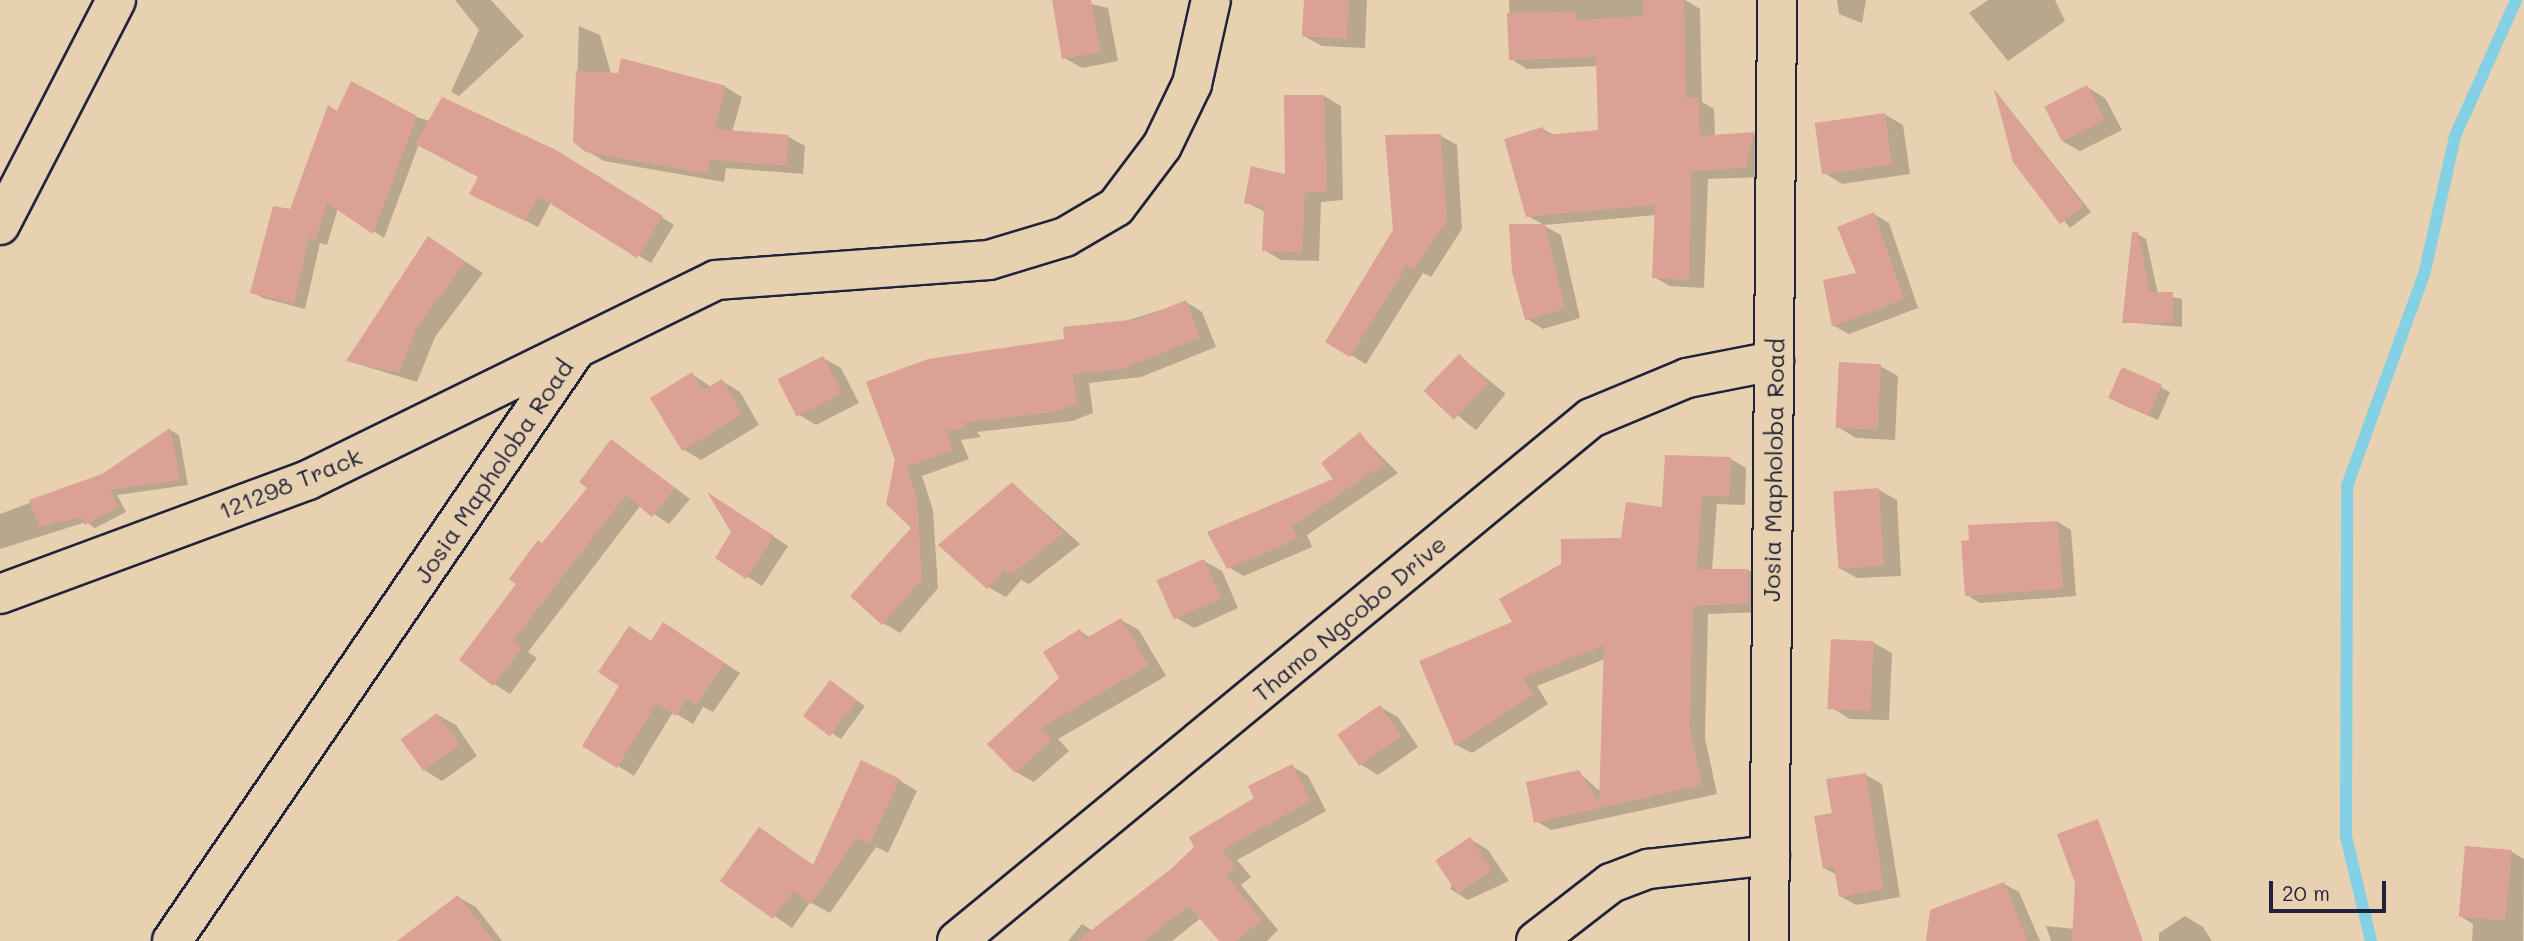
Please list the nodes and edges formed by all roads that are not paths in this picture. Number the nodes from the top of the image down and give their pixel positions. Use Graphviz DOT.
graph roads {
  1 [pos="116,0"];
  2 [pos="1211,0"];
  3 [pos="1777,0"];
  4 [pos="0,225"];
  5 [pos="573,353"];
  6 [pos="1774,361"];
  7 [pos="0,594"];
  8 [pos="1770,855"];
  9 [pos="172,941"];
  10 [pos="957,941"];
  11 [pos="1536,941"];
  12 [pos="1769,941"];
  1 -- 4 [label="street"];
  2 -- 5 [label="street, Josia Mapholoba Road"];
  3 -- 6 [label="street, Josia Mapholoba Road"];
  5 -- 7 [label="street, 121298 Track"];
  5 -- 9 [label="street, Josia Mapholoba Road"];
  6 -- 8 [label="street, Josia Mapholoba Road"];
  6 -- 10 [label="street, Thamo Ngcobo Drive"];
  8 -- 11 [label="street"];
  8 -- 12 [label="street, Josia Mapholoba Road"];
}
